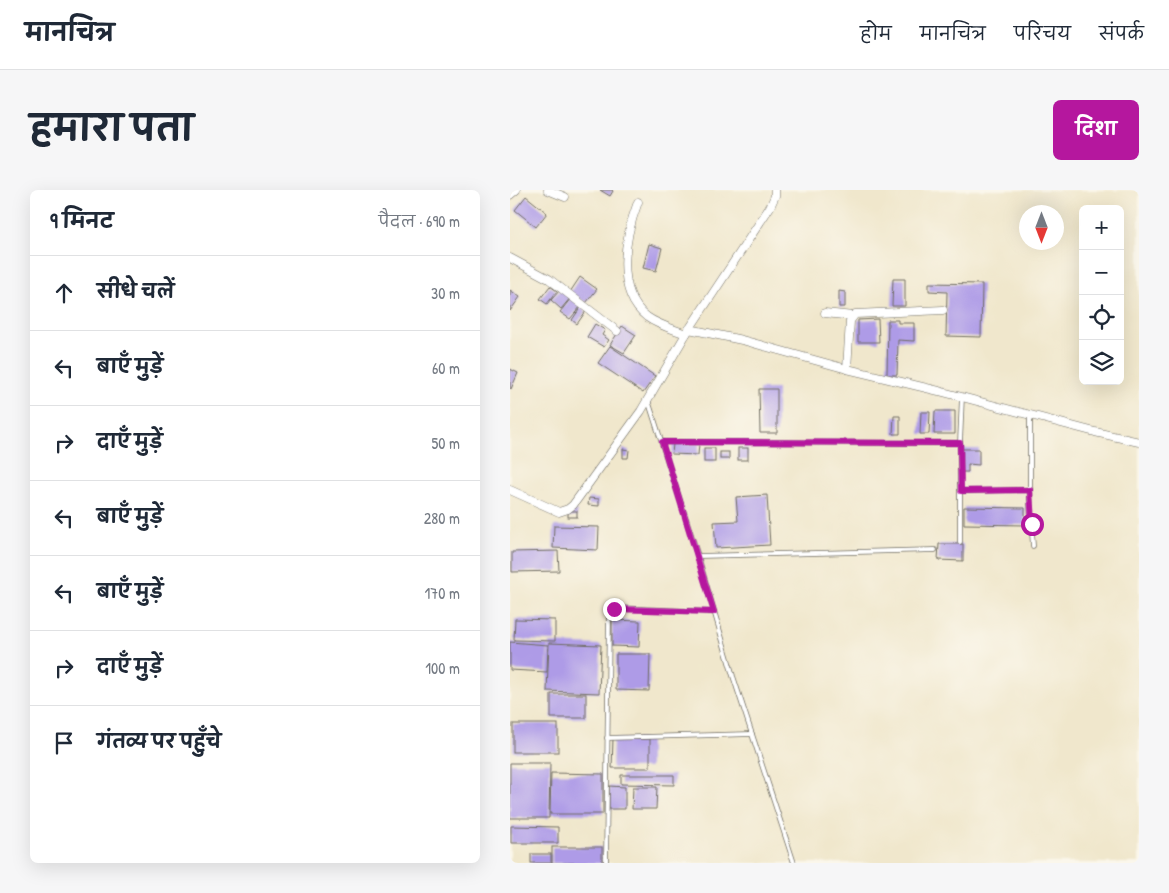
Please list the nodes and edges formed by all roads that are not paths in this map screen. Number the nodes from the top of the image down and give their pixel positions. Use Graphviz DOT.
graph roads {
  1 [pos="516,190"];
  2 [pos="548,190"];
  3 [pos="775,190"];
  4 [pos="510,195"];
  5 [pos="565,197"];
  6 [pos="638,202"];
  7 [pos="510,258"];
  8 [pos="943,310"];
  9 [pos="825,314"];
  10 [pos="853,316"];
  11 [pos="617,331"];
  12 [pos="688,331"];
  13 [pos="847,369"];
  14 [pos="962,396"];
  15 [pos="648,400"];
  16 [pos="1030,414"];
  17 [pos="662,442"];
  18 [pos="1139,442"];
  19 [pos="960,443"];
  20 [pos="510,490"];
  21 [pos="1030,490"];
  22 [pos="961,491"];
  23 [pos="960,542"];
  24 [pos="1034,546"];
  25 [pos="935,550"];
  26 [pos="698,556"];
  27 [pos="714,612"];
  28 [pos="752,734"];
  29 [pos="607,738"];
  30 [pos="606,863"];
  31 [pos="794,863"];
  1 -- 4 [label="street"];
  2 -- 5 [label="street"];
  3 -- 12 [label="street"];
  6 -- 12 [label="street"];
  7 -- 11 [label="street"];
  8 -- 10 [label="street"];
  9 -- 10 [label="street"];
  10 -- 13 [label="street"];
  12 -- 13 [label="street"];
  12 -- 15 [label="street"];
  13 -- 14 [label="street"];
  14 -- 16 [label="street"];
  14 -- 19 [label="lane"];
  15 -- 17 [label="lane"];
  15 -- 20 [label="street"];
  16 -- 18 [label="street"];
  16 -- 21 [label="lane"];
  17 -- 19 [label="lane"];
  17 -- 26 [label="lane"];
  19 -- 22 [label="lane"];
  21 -- 22 [label="lane"];
  21 -- 24 [label="lane"];
  22 -- 23 [label="lane"];
  25 -- 26 [label="lane"];
  26 -- 27 [label="lane"];
  27 -- 28 [label="lane"];
  27 -- 29 [label="lane"];
  28 -- 29 [label="lane"];
  28 -- 31 [label="lane"];
  29 -- 30 [label="lane"];
}
